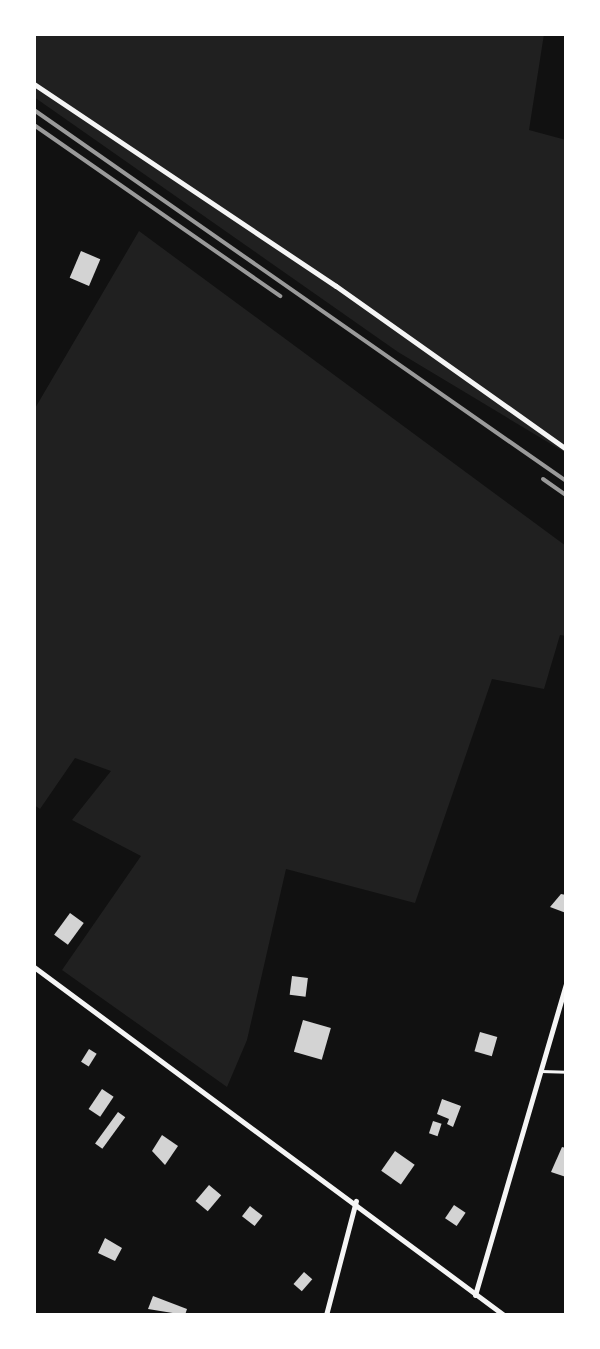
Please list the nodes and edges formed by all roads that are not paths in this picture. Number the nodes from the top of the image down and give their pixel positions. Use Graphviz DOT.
graph roads {
  1 [pos="34,84"];
  2 [pos="566,449"];
  3 [pos="34,967"];
  4 [pos="566,984"];
  5 [pos="541,1071"];
  6 [pos="566,1072"];
  7 [pos="356,1201"];
  8 [pos="475,1295"];
  9 [pos="326,1315"];
  10 [pos="504,1315"];
  1 -- 2 [label="street"];
  3 -- 7 [label="street"];
  4 -- 5 [label="street"];
  5 -- 6 [label="lane"];
  5 -- 8 [label="street"];
  7 -- 8 [label="street"];
  7 -- 9 [label="street"];
  8 -- 10 [label="street"];
}
